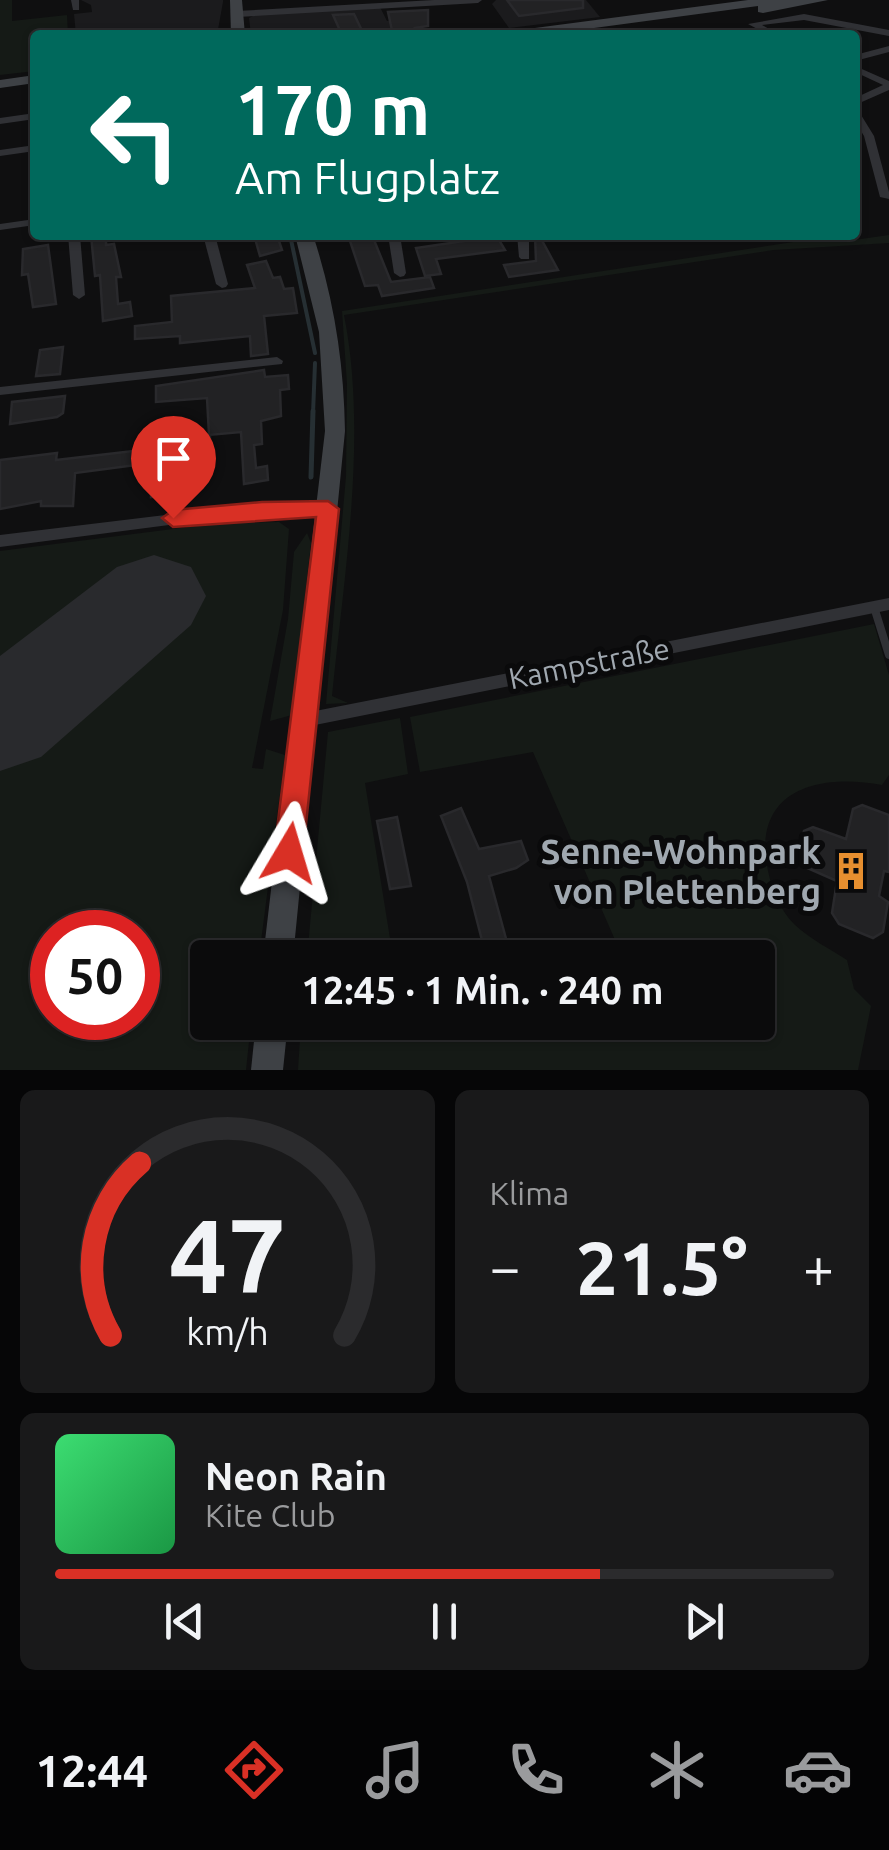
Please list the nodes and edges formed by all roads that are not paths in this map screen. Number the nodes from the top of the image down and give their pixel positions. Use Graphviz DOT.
graph roads {
  1 [pos="478,0"];
  2 [pos="777,0"];
  3 [pos="822,0"];
  4 [pos="237,7"];
  5 [pos="550,30"];
  6 [pos="611,30"];
  7 [pos="765,30"];
  8 [pos="889,33"];
  9 [pos="889,49"];
  10 [pos="860,57"];
  11 [pos="860,71"];
  12 [pos="30,80"];
  13 [pos="0,84"];
  14 [pos="889,85"];
  15 [pos="30,90"];
  16 [pos="0,93"];
  17 [pos="860,100"];
  18 [pos="30,117"];
  19 [pos="0,121"];
  20 [pos="860,121"];
  21 [pos="30,149"];
  22 [pos="0,153"];
  23 [pos="885,197"];
  24 [pos="30,223"];
  25 [pos="0,227"];
  26 [pos="74,240"];
  27 [pos="210,240"];
  28 [pos="306,240"];
  29 [pos="395,240"];
  30 [pos="523,240"];
  31 [pos="525,257"];
  32 [pos="400,273"];
  33 [pos="222,284"];
  34 [pos="79,295"];
  35 [pos="277,361"];
  36 [pos="0,391"];
  37 [pos="328,509"];
  38 [pos="0,541"];
  39 [pos="881,606"];
  40 [pos="889,655"];
  41 [pos="305,720"];
  42 [pos="280,940"];
  43 [pos="270,1040"];
  44 [pos="267,1070"];
  1 -- 4 [label="street"];
  2 -- 5 [label="main road"];
  3 -- 6 [label="main road"];
  7 -- 8 [label="street"];
  9 -- 10 [label="street"];
  11 -- 14 [label="street"];
  12 -- 13 [label="main road"];
  14 -- 17 [label="street"];
  15 -- 16 [label="main road"];
  18 -- 19 [label="street"];
  20 -- 23 [label="street"];
  21 -- 22 [label="street"];
  24 -- 25 [label="street"];
  26 -- 34 [label="street"];
  27 -- 33 [label="street"];
  28 -- 37 [label="main road"];
  29 -- 32 [label="street"];
  30 -- 31 [label="street"];
  35 -- 36 [label="street"];
  37 -- 38 [label="street"];
  37 -- 41 [label="main road"];
  39 -- 40 [label="lane, Kampstraße"];
  39 -- 41 [label="street, Kampstraße"];
  41 -- 42 [label="main road"];
  43 -- 44 [label="main road"];
}
